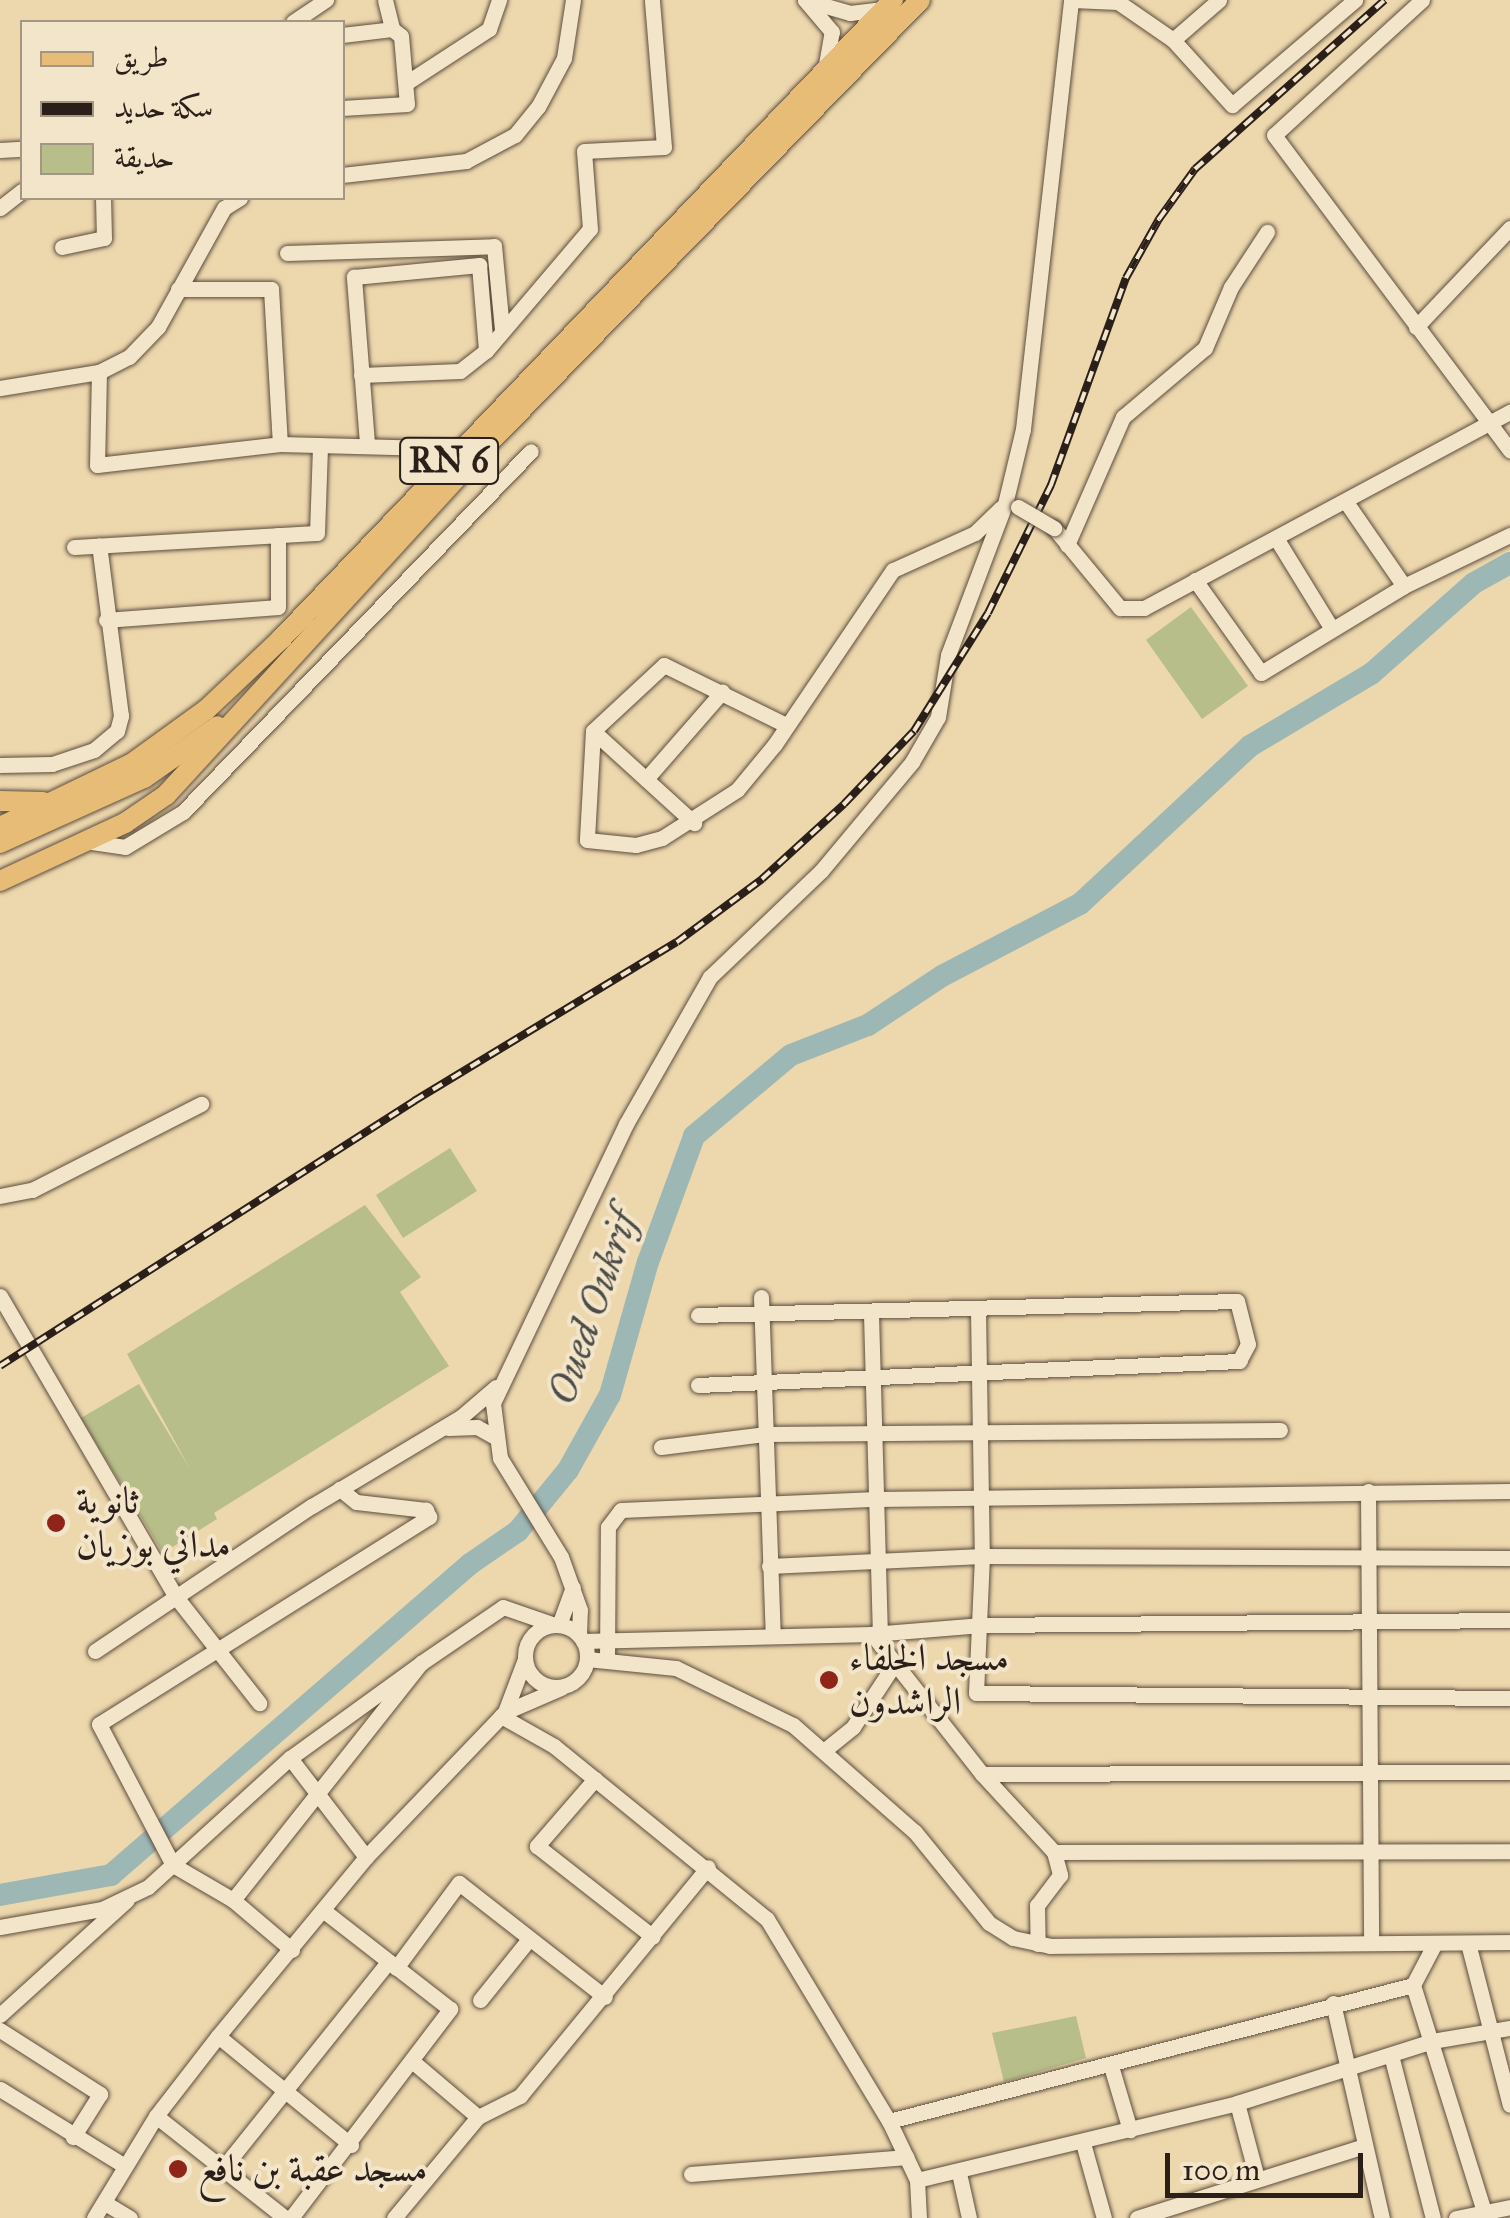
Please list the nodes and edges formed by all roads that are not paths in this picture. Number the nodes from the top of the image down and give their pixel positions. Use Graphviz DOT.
graph roads {
  1 [pos="385,0"];
  2 [pos="499,0"];
  3 [pos="573,0"];
  4 [pos="652,0"];
  5 [pos="805,0"];
  6 [pos="920,0"];
  7 [pos="1072,0"];
  8 [pos="1219,0"];
  9 [pos="1355,0"];
  10 [pos="1422,0"];
  11 [pos="888,4"];
  12 [pos="323,11"];
  13 [pos="850,13"];
  14 [pos="298,20"];
  15 [pos="392,28"];
  16 [pos="832,32"];
  17 [pos="345,35"];
  18 [pos="1173,40"];
  19 [pos="858,46"];
  20 [pos="825,71"];
  21 [pos="406,84"];
  22 [pos="345,108"];
  23 [pos="345,175"];
  24 [pos="20,193"];
  25 [pos="103,200"];
  26 [pos="237,200"];
  27 [pos="0,208"];
  28 [pos="1510,228"];
  29 [pos="1267,232"];
  30 [pos="62,246"];
  31 [pos="286,253"];
  32 [pos="178,289"];
  33 [pos="1416,327"];
  34 [pos="502,329"];
  35 [pos="486,351"];
  36 [pos="99,372"];
  37 [pos="361,375"];
  38 [pos="0,388"];
  39 [pos="1510,412"];
  40 [pos="1489,422"];
  41 [pos="366,442"];
  42 [pos="280,444"];
  43 [pos="320,446"];
  44 [pos="1510,450"];
  45 [pos="531,451"];
  46 [pos="464,458"];
  47 [pos="1346,502"];
  48 [pos="1012,505"];
  49 [pos="278,536"];
  50 [pos="1510,536"];
  51 [pos="1276,538"];
  52 [pos="99,545"];
  53 [pos="1067,545"];
  54 [pos="74,547"];
  55 [pos="1195,580"];
  56 [pos="1404,586"];
  57 [pos="106,620"];
  58 [pos="1332,629"];
  59 [pos="314,631"];
  60 [pos="336,654"];
  61 [pos="722,692"];
  62 [pos="254,696"];
  63 [pos="786,725"];
  64 [pos="594,731"];
  65 [pos="131,764"];
  66 [pos="0,765"];
  67 [pos="646,779"];
  68 [pos="122,789"];
  69 [pos="0,801"];
  70 [pos="60,801"];
  71 [pos="694,823"];
  72 [pos="4,830"];
  73 [pos="108,831"];
  74 [pos="85,841"];
  75 [pos="0,880"];
  76 [pos="202,1104"];
  77 [pos="0,1196"];
  78 [pos="0,1296"];
  79 [pos="760,1305"];
  80 [pos="978,1310"];
  81 [pos="871,1314"];
  82 [pos="698,1315"];
  83 [pos="979,1371"];
  84 [pos="874,1376"];
  85 [pos="764,1378"];
  86 [pos="501,1382"];
  87 [pos="698,1385"];
  88 [pos="439,1430"];
  89 [pos="1280,1430"];
  90 [pos="980,1432"];
  91 [pos="871,1433"];
  92 [pos="766,1434"];
  93 [pos="495,1437"];
  94 [pos="661,1447"];
  95 [pos="340,1489"];
  96 [pos="1368,1492"];
  97 [pos="1510,1492"];
  98 [pos="982,1497"];
  99 [pos="876,1499"];
  100 [pos="768,1504"];
  101 [pos="982,1556"];
  102 [pos="1510,1558"];
  103 [pos="873,1560"];
  104 [pos="1366,1560"];
  105 [pos="769,1566"];
  106 [pos="573,1587"];
  107 [pos="176,1598"];
  108 [pos="518,1608"];
  109 [pos="1367,1620"];
  110 [pos="1510,1620"];
  111 [pos="557,1625"];
  112 [pos="982,1625"];
  113 [pos="876,1634"];
  114 [pos="773,1636"];
  115 [pos="581,1638"];
  116 [pos="608,1640"];
  117 [pos="528,1642"];
  118 [pos="221,1650"];
  119 [pos="95,1651"];
  120 [pos="525,1659"];
  121 [pos="587,1659"];
  122 [pos="607,1659"];
  123 [pos="421,1662"];
  124 [pos="895,1663"];
  125 [pos="562,1687"];
  126 [pos="1369,1694"];
  127 [pos="1510,1698"];
  128 [pos="259,1703"];
  129 [pos="503,1714"];
  130 [pos="826,1749"];
  131 [pos="290,1758"];
  132 [pos="1370,1772"];
  133 [pos="1510,1772"];
  134 [pos="982,1774"];
  135 [pos="595,1779"];
  136 [pos="317,1796"];
  137 [pos="1369,1849"];
  138 [pos="1510,1851"];
  139 [pos="1054,1852"];
  140 [pos="366,1856"];
  141 [pos="174,1866"];
  142 [pos="708,1867"];
  143 [pos="130,1897"];
  144 [pos="233,1900"];
  145 [pos="324,1912"];
  146 [pos="0,1927"];
  147 [pos="654,1937"];
  148 [pos="529,1939"];
  149 [pos="1510,1942"];
  150 [pos="1371,1943"];
  151 [pos="1038,1944"];
  152 [pos="1434,1946"];
  153 [pos="1469,1947"];
  154 [pos="292,1950"];
  155 [pos="392,1965"];
  156 [pos="1413,1985"];
  157 [pos="606,1997"];
  158 [pos="480,2000"];
  159 [pos="1333,2003"];
  160 [pos="0,2015"];
  161 [pos="1510,2028"];
  162 [pos="0,2030"];
  163 [pos="1492,2034"];
  164 [pos="218,2036"];
  165 [pos="1432,2041"];
  166 [pos="1392,2055"];
  167 [pos="412,2061"];
  168 [pos="1111,2066"];
  169 [pos="1346,2070"];
  170 [pos="285,2086"];
  171 [pos="0,2090"];
  172 [pos="1237,2102"];
  173 [pos="1510,2105"];
  174 [pos="156,2116"];
  175 [pos="478,2117"];
  176 [pos="889,2121"];
  177 [pos="1130,2130"];
  178 [pos="73,2136"];
  179 [pos="1083,2142"];
  180 [pos="351,2145"];
  181 [pos="1364,2146"];
  182 [pos="906,2156"];
  183 [pos="123,2165"];
  184 [pos="223,2168"];
  185 [pos="959,2173"];
  186 [pos="691,2174"];
  187 [pos="1256,2178"];
  188 [pos="917,2180"];
  189 [pos="104,2203"];
  190 [pos="1510,2207"];
  191 [pos="1485,2214"];
  192 [pos="94,2218"];
  193 [pos="130,2218"];
  194 [pos="288,2218"];
  195 [pos="394,2218"];
  196 [pos="920,2218"];
  197 [pos="969,2218"];
  198 [pos="1104,2218"];
  199 [pos="1137,2218"];
  200 [pos="1382,2218"];
  201 [pos="1433,2218"];
  202 [pos="1456,2218"];
  1 -- 15 [label="street"];
  2 -- 21 [label="street"];
  3 -- 23 [label="street"];
  4 -- 34 [label="street"];
  5 -- 13 [label="street"];
  5 -- 16 [label="street"];
  6 -- 19 [label="main road, RN 6"];
  7 -- 18 [label="street"];
  7 -- 48 [label="street"];
  8 -- 18 [label="street"];
  9 -- 18 [label="street"];
  10 -- 33 [label="street"];
  11 -- 13 [label="street"];
  11 -- 19 [label="main road, RN 6"];
  12 -- 14 [label="street"];
  13 -- 19 [label="street"];
  15 -- 17 [label="street"];
  15 -- 21 [label="street"];
  16 -- 19 [label="street"];
  16 -- 20 [label="street"];
  19 -- 20 [label="main road, RN 6"];
  19 -- 46 [label="main road, RN 6"];
  20 -- 46 [label="main road, RN 6"];
  21 -- 22 [label="street"];
  24 -- 27 [label="street"];
  25 -- 30 [label="street"];
  26 -- 32 [label="street"];
  28 -- 33 [label="street"];
  29 -- 53 [label="street"];
  31 -- 34 [label="street"];
  32 -- 36 [label="street"];
  32 -- 42 [label="street"];
  33 -- 40 [label="street"];
  34 -- 35 [label="street"];
  35 -- 37 [label="street"];
  35 -- 37 [label="street"];
  36 -- 38 [label="street"];
  36 -- 42 [label="street"];
  37 -- 41 [label="street"];
  39 -- 40 [label="street"];
  40 -- 44 [label="street"];
  40 -- 47 [label="street"];
  41 -- 43 [label="street"];
  41 -- 46 [label="street"];
  42 -- 43 [label="street"];
  43 -- 49 [label="street"];
  45 -- 60 [label="street"];
  46 -- 59 [label="main road, RN 6"];
  46 -- 65 [label="main road, RN 6"];
  47 -- 51 [label="street"];
  47 -- 56 [label="street"];
  48 -- 53 [label="street, bridge"];
  48 -- 63 [label="street"];
  48 -- 86 [label="street"];
  49 -- 52 [label="street"];
  49 -- 57 [label="street"];
  50 -- 56 [label="street"];
  51 -- 55 [label="street"];
  51 -- 58 [label="street"];
  52 -- 54 [label="street"];
  52 -- 57 [label="street"];
  53 -- 55 [label="street"];
  55 -- 58 [label="street"];
  56 -- 58 [label="street"];
  57 -- 66 [label="street"];
  59 -- 60 [label="street"];
  59 -- 62 [label="main road, RN 6"];
  60 -- 74 [label="street"];
  61 -- 63 [label="street"];
  61 -- 64 [label="street"];
  61 -- 67 [label="street"];
  62 -- 68 [label="main road, RN 6"];
  62 -- 73 [label="main road"];
  63 -- 71 [label="street"];
  64 -- 67 [label="street"];
  64 -- 71 [label="street"];
  65 -- 68 [label="main road"];
  65 -- 70 [label="main road, RN 6"];
  67 -- 71 [label="street"];
  68 -- 72 [label="main road, RN 6"];
  68 -- 73 [label="main road"];
  69 -- 70 [label="main road"];
  70 -- 72 [label="main road, RN 6"];
  73 -- 74 [label="main road"];
  74 -- 75 [label="main road"];
  76 -- 77 [label="street"];
  78 -- 107 [label="street"];
  79 -- 81 [label="street"];
  79 -- 82 [label="street"];
  79 -- 85 [label="street"];
  80 -- 81 [label="street"];
  80 -- 83 [label="street"];
  80 -- 83 [label="street"];
  81 -- 84 [label="street"];
  83 -- 84 [label="street"];
  83 -- 90 [label="street"];
  84 -- 85 [label="street"];
  84 -- 91 [label="street"];
  85 -- 87 [label="street"];
  85 -- 92 [label="street"];
  86 -- 88 [label="street"];
  86 -- 93 [label="street"];
  88 -- 93 [label="street"];
  88 -- 95 [label="street"];
  89 -- 90 [label="street"];
  90 -- 91 [label="street"];
  90 -- 98 [label="street"];
  91 -- 92 [label="street"];
  91 -- 99 [label="street"];
  92 -- 94 [label="street"];
  92 -- 100 [label="street"];
  93 -- 106 [label="street"];
  95 -- 107 [label="street"];
  95 -- 118 [label="street"];
  96 -- 97 [label="street"];
  96 -- 98 [label="street"];
  96 -- 104 [label="street"];
  98 -- 99 [label="street"];
  98 -- 101 [label="street"];
  99 -- 100 [label="street"];
  99 -- 103 [label="street"];
  100 -- 105 [label="street"];
  100 -- 116 [label="street"];
  101 -- 103 [label="street"];
  101 -- 104 [label="street"];
  101 -- 112 [label="street"];
  102 -- 104 [label="street"];
  103 -- 105 [label="street"];
  103 -- 113 [label="street"];
  104 -- 109 [label="street"];
  105 -- 114 [label="street"];
  106 -- 111 [label="street"];
  106 -- 115 [label="street"];
  107 -- 118 [label="street"];
  107 -- 119 [label="street"];
  108 -- 111 [label="street"];
  108 -- 117 [label="street"];
  108 -- 123 [label="street"];
  109 -- 110 [label="street"];
  109 -- 112 [label="street"];
  109 -- 126 [label="street"];
  111 -- 115 [label="street"];
  111 -- 117 [label="street"];
  112 -- 113 [label="street"];
  112 -- 126 [label="street"];
  113 -- 114 [label="street"];
  113 -- 124 [label="street"];
  114 -- 116 [label="street"];
  115 -- 116 [label="street"];
  115 -- 121 [label="street"];
  116 -- 122 [label="street"];
  117 -- 120 [label="street"];
  118 -- 128 [label="street"];
  118 -- 141 [label="street"];
  120 -- 125 [label="street"];
  120 -- 129 [label="street"];
  121 -- 122 [label="street"];
  121 -- 125 [label="street"];
  122 -- 130 [label="street"];
  123 -- 131 [label="street"];
  123 -- 136 [label="street"];
  124 -- 130 [label="street"];
  124 -- 134 [label="street"];
  125 -- 129 [label="street"];
  126 -- 127 [label="street"];
  126 -- 132 [label="street"];
  129 -- 135 [label="street"];
  129 -- 140 [label="street"];
  130 -- 151 [label="street"];
  131 -- 136 [label="street"];
  131 -- 141 [label="street"];
  132 -- 133 [label="street"];
  132 -- 134 [label="street"];
  132 -- 137 [label="street"];
  134 -- 139 [label="street"];
  135 -- 142 [label="street"];
  135 -- 147 [label="street"];
  136 -- 140 [label="street"];
  136 -- 144 [label="street"];
  137 -- 138 [label="street"];
  137 -- 139 [label="street"];
  137 -- 150 [label="street"];
  139 -- 151 [label="street"];
  140 -- 145 [label="street"];
  141 -- 143 [label="street"];
  141 -- 144 [label="street"];
  142 -- 147 [label="street"];
  142 -- 176 [label="street"];
  143 -- 146 [label="street"];
  143 -- 160 [label="street"];
  144 -- 154 [label="street"];
  145 -- 154 [label="street"];
  145 -- 155 [label="street"];
  147 -- 157 [label="street"];
  148 -- 155 [label="street"];
  148 -- 157 [label="street"];
  148 -- 158 [label="street"];
  149 -- 153 [label="street"];
  150 -- 151 [label="street"];
  150 -- 152 [label="street"];
  152 -- 153 [label="street"];
  152 -- 156 [label="street"];
  153 -- 163 [label="street"];
  154 -- 164 [label="street"];
  155 -- 167 [label="street"];
  155 -- 170 [label="street"];
  156 -- 159 [label="street"];
  156 -- 165 [label="street"];
  157 -- 175 [label="street"];
  159 -- 168 [label="street"];
  159 -- 169 [label="street"];
  161 -- 163 [label="street"];
  162 -- 178 [label="street"];
  163 -- 165 [label="street"];
  163 -- 173 [label="street"];
  164 -- 170 [label="street"];
  164 -- 174 [label="street"];
  165 -- 166 [label="street"];
  165 -- 191 [label="street"];
  166 -- 169 [label="street"];
  166 -- 201 [label="street"];
  167 -- 175 [label="street"];
  167 -- 180 [label="street"];
  168 -- 176 [label="street"];
  168 -- 177 [label="street"];
  169 -- 172 [label="street"];
  169 -- 181 [label="street"];
  170 -- 180 [label="street"];
  170 -- 184 [label="street"];
  171 -- 178 [label="street"];
  172 -- 177 [label="street"];
  172 -- 187 [label="street"];
  174 -- 183 [label="street"];
  174 -- 184 [label="street"];
  175 -- 195 [label="street"];
  176 -- 182 [label="street"];
  177 -- 179 [label="street"];
  178 -- 183 [label="street"];
  179 -- 185 [label="street"];
  179 -- 198 [label="street"];
  180 -- 194 [label="street"];
  181 -- 187 [label="street"];
  181 -- 200 [label="street"];
  182 -- 186 [label="street"];
  182 -- 188 [label="street"];
  183 -- 189 [label="street"];
  184 -- 194 [label="street"];
  185 -- 188 [label="street"];
  185 -- 197 [label="street"];
  187 -- 199 [label="street"];
  188 -- 196 [label="street"];
  189 -- 192 [label="street"];
  189 -- 193 [label="street"];
  190 -- 191 [label="street"];
  191 -- 202 [label="street"];
}
